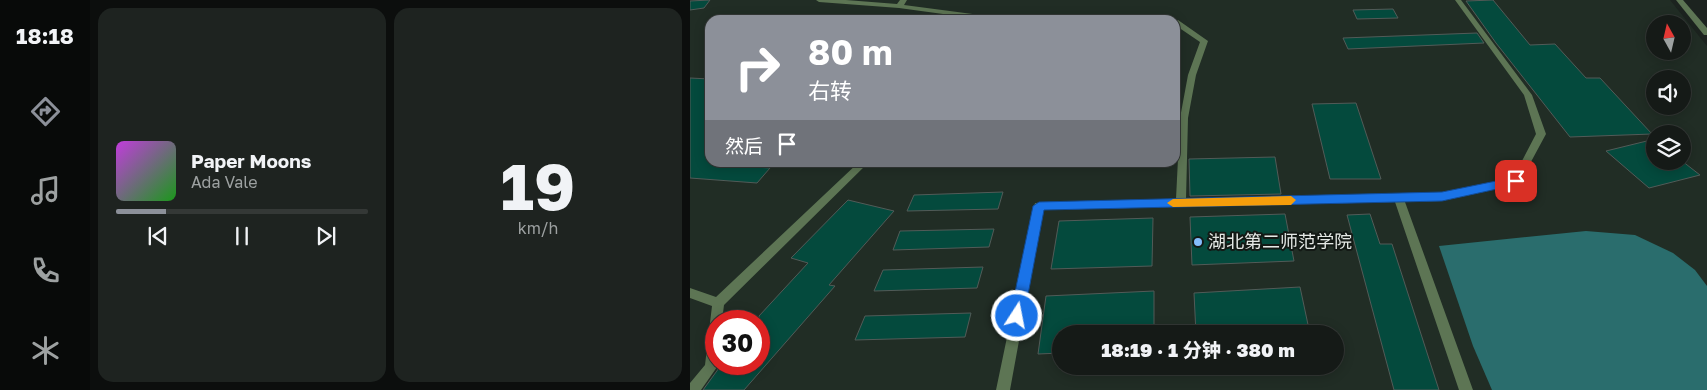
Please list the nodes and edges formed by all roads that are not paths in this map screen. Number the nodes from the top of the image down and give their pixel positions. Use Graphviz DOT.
graph roads {
  1 [pos="818,0"];
  2 [pos="904,0"];
  3 [pos="1458,0"];
  4 [pos="1679,0"];
  5 [pos="899,6"];
  6 [pos="966,15"];
  7 [pos="1180,25"];
  8 [pos="1707,33"];
  9 [pos="860,167"];
  10 [pos="1400,198"];
  11 [pos="1181,203"];
  12 [pos="690,293"];
  13 [pos="718,303"];
  14 [pos="692,390"];
  15 [pos="1003,390"];
  16 [pos="1466,390"];
  1 -- 5 [label="street"];
  2 -- 5 [label="street"];
  3 -- 10 [label="street"];
  4 -- 8 [label="street"];
  5 -- 6 [label="street"];
  7 -- 11 [label="street"];
  9 -- 13 [label="street"];
  10 -- 11 [label="street"];
  10 -- 16 [label="street"];
  11 -- 15 [label="street"];
  12 -- 13 [label="street"];
  13 -- 14 [label="street"];
}
